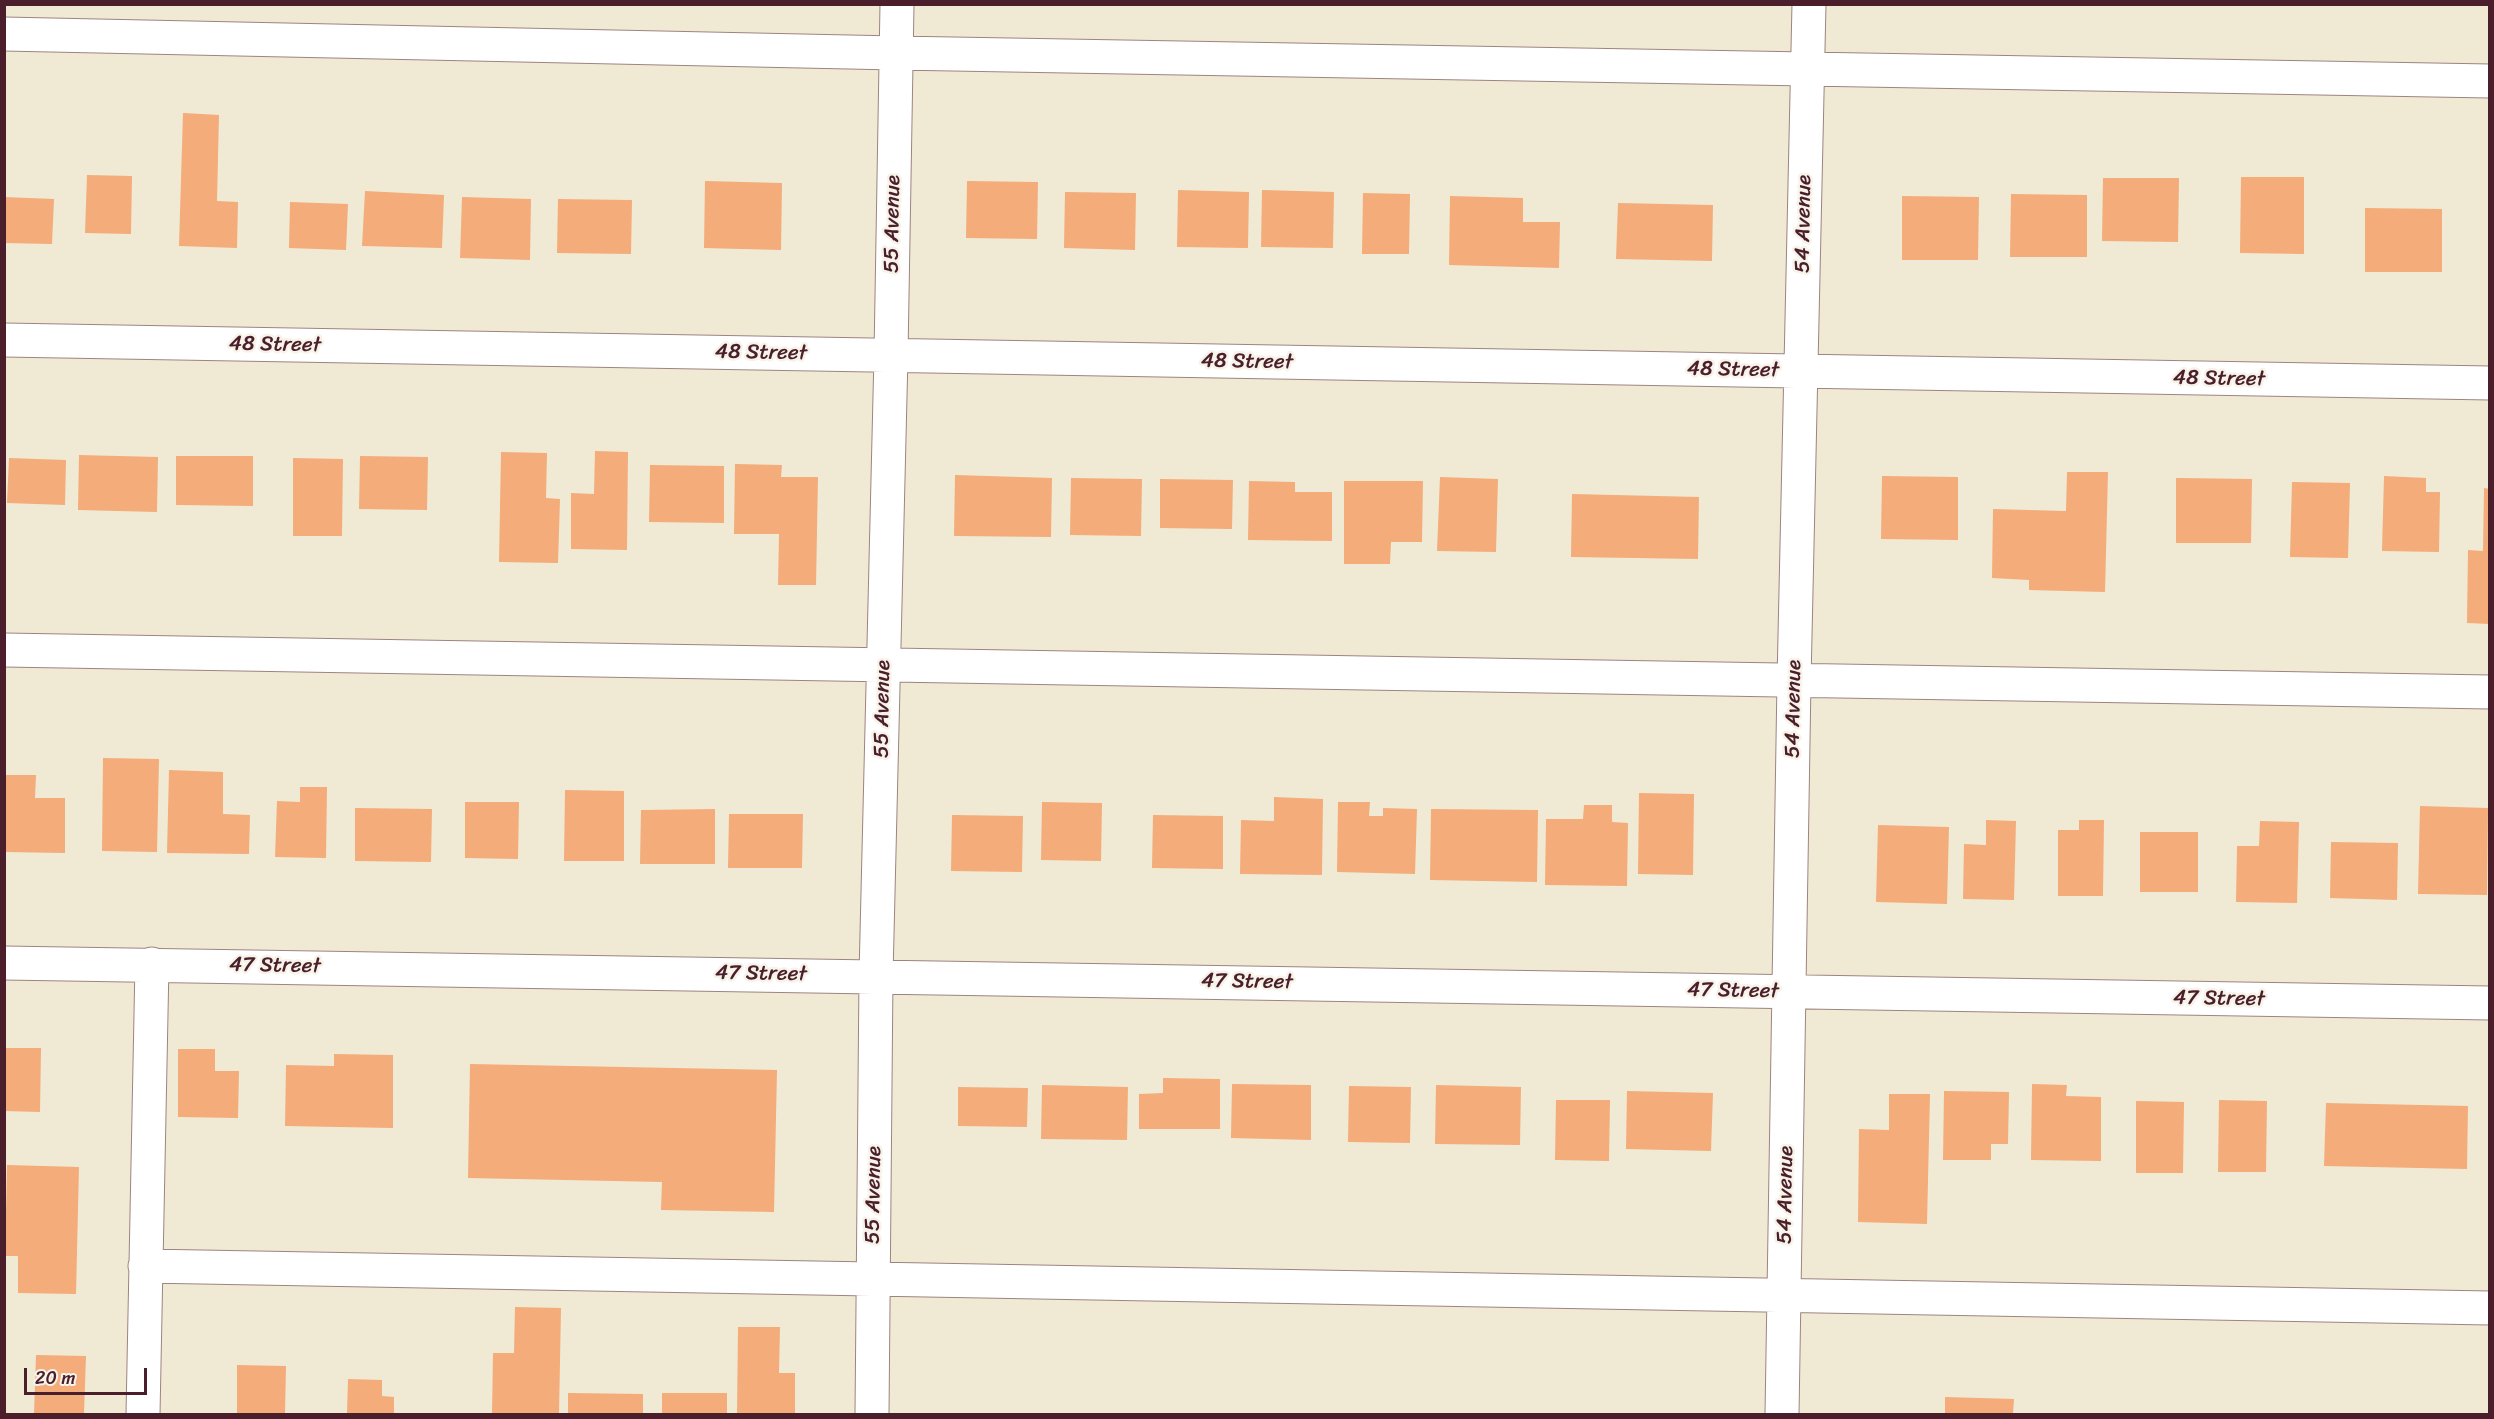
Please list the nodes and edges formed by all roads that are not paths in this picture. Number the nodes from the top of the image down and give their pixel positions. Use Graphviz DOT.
graph roads {
  1 [pos="897,4"];
  2 [pos="1809,4"];
  3 [pos="4,34"];
  4 [pos="896,53"];
  5 [pos="1808,68"];
  6 [pos="2490,81"];
  7 [pos="4,340"];
  8 [pos="891,355"];
  9 [pos="1801,371"];
  10 [pos="2490,383"];
  11 [pos="4,650"];
  12 [pos="884,665"];
  13 [pos="1794,681"];
  14 [pos="2490,692"];
  15 [pos="4,963"];
  16 [pos="152,964"];
  17 [pos="876,976"];
  18 [pos="1789,992"];
  19 [pos="2490,1003"];
  20 [pos="145,1266"];
  21 [pos="873,1279"];
  22 [pos="1784,1295"];
  23 [pos="2490,1308"];
  24 [pos="143,1414"];
  25 [pos="872,1414"];
  26 [pos="1782,1414"];
  1 -- 4 [label="street, 55 Avenue"];
  2 -- 5 [label="street, 54 Avenue"];
  3 -- 4 [label="street"];
  4 -- 5 [label="street"];
  4 -- 8 [label="street, 55 Avenue"];
  5 -- 6 [label="street"];
  5 -- 9 [label="street, 54 Avenue"];
  7 -- 8 [label="street, 48 Street"];
  8 -- 9 [label="street, 48 Street"];
  8 -- 12 [label="street, 55 Avenue"];
  9 -- 10 [label="street, 48 Street"];
  9 -- 13 [label="street, 54 Avenue"];
  11 -- 12 [label="street"];
  12 -- 13 [label="street"];
  12 -- 17 [label="street, 55 Avenue"];
  13 -- 14 [label="street"];
  13 -- 18 [label="street, 54 Avenue"];
  15 -- 16 [label="street, 47 Street"];
  16 -- 17 [label="street, 47 Street"];
  16 -- 20 [label="street"];
  17 -- 18 [label="street, 47 Street"];
  17 -- 21 [label="street, 55 Avenue"];
  18 -- 19 [label="street, 47 Street"];
  18 -- 22 [label="street, 54 Avenue"];
  20 -- 21 [label="street"];
  20 -- 24 [label="street"];
  21 -- 22 [label="street"];
  21 -- 25 [label="street, 55 Avenue"];
  22 -- 23 [label="street"];
  22 -- 26 [label="street, 54 Avenue"];
}
